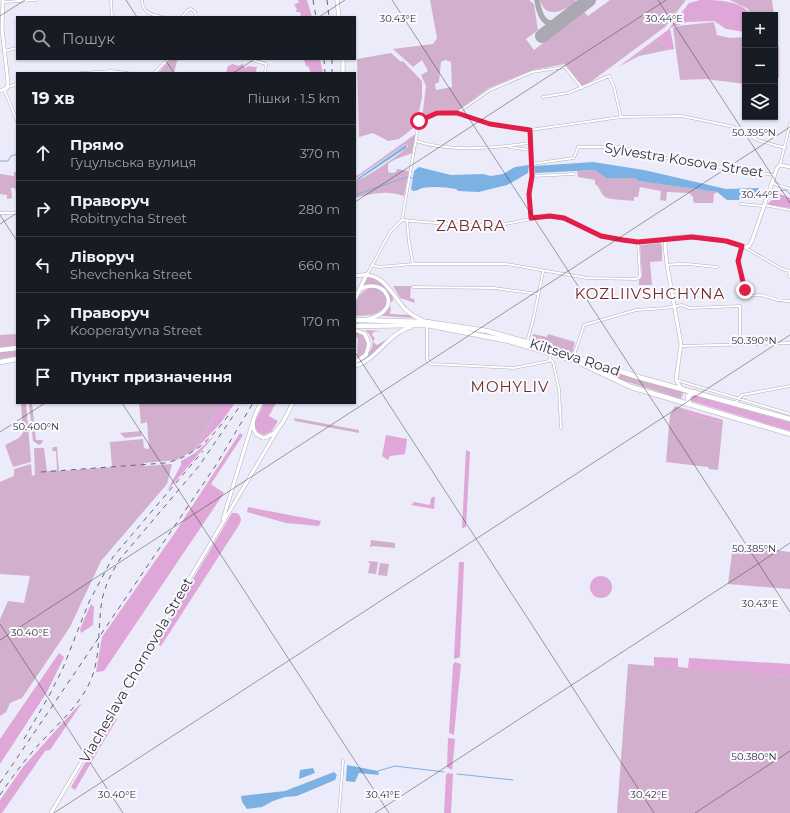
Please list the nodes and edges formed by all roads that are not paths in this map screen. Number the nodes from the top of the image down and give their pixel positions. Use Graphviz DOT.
graph roads {
  1 [pos="36,0"];
  2 [pos="111,0"];
  3 [pos="142,0"];
  4 [pos="337,0"];
  5 [pos="3,1"];
  6 [pos="112,16"];
  7 [pos="160,16"];
  8 [pos="183,16"];
  9 [pos="196,16"];
  10 [pos="340,16"];
  11 [pos="1,30"];
  12 [pos="16,48"];
  13 [pos="4,51"];
  14 [pos="167,60"];
  15 [pos="252,60"];
  16 [pos="343,60"];
  17 [pos="96,72"];
  18 [pos="120,72"];
  19 [pos="155,72"];
  20 [pos="265,72"];
  21 [pos="343,72"];
  22 [pos="16,84"];
  23 [pos="582,88"];
  24 [pos="3,89"];
  25 [pos="543,97"];
  26 [pos="457,113"];
  27 [pos="621,117"];
  28 [pos="16,119"];
  29 [pos="790,124"];
  30 [pos="530,130"];
  31 [pos="416,141"];
  32 [pos="529,143"];
  33 [pos="508,147"];
  34 [pos="785,148"];
  35 [pos="530,150"];
  36 [pos="531,164"];
  37 [pos="780,165"];
  38 [pos="790,167"];
  39 [pos="574,174"];
  40 [pos="774,175"];
  41 [pos="532,176"];
  42 [pos="771,183"];
  43 [pos="790,189"];
  44 [pos="741,204"];
  45 [pos="763,206"];
  46 [pos="790,210"];
  47 [pos="0,213"];
  48 [pos="16,213"];
  49 [pos="531,218"];
  50 [pos="402,220"];
  51 [pos="407,220"];
  52 [pos="666,239"];
  53 [pos="638,242"];
  54 [pos="742,246"];
  55 [pos="413,264"];
  56 [pos="372,265"];
  57 [pos="667,265"];
  58 [pos="717,267"];
  59 [pos="790,271"];
  60 [pos="543,272"];
  61 [pos="367,274"];
  62 [pos="356,276"];
  63 [pos="790,277"];
  64 [pos="413,287"];
  65 [pos="359,290"];
  66 [pos="538,294"];
  67 [pos="356,297"];
  68 [pos="790,301"];
  69 [pos="675,306"];
  70 [pos="356,320"];
  71 [pos="364,320"];
  72 [pos="426,324"];
  73 [pos="416,325"];
  74 [pos="356,326"];
  75 [pos="356,330"];
  76 [pos="527,342"];
  77 [pos="790,343"];
  78 [pos="740,344"];
  79 [pos="681,346"];
  80 [pos="16,348"];
  81 [pos="0,350"];
  82 [pos="551,353"];
  83 [pos="573,356"];
  84 [pos="16,359"];
  85 [pos="550,359"];
  86 [pos="356,361"];
  87 [pos="0,362"];
  88 [pos="356,366"];
  89 [pos="676,380"];
  90 [pos="670,385"];
  91 [pos="790,386"];
  92 [pos="681,388"];
  93 [pos="695,392"];
  94 [pos="738,398"];
  95 [pos="735,403"];
  96 [pos="261,404"];
  97 [pos="293,404"];
  98 [pos="690,404"];
  99 [pos="790,414"];
  100 [pos="254,418"];
  101 [pos="790,419"];
  102 [pos="279,428"];
  103 [pos="561,428"];
  104 [pos="790,434"];
  105 [pos="229,500"];
  106 [pos="235,502"];
  107 [pos="220,526"];
  108 [pos="343,761"];
  109 [pos="51,813"];
  110 [pos="339,813"];
  1 -- 5 [label="street"];
  2 -- 6 [label="street"];
  3 -- 7 [label="street"];
  4 -- 10 [label="main road"];
  5 -- 11 [label="main road"];
  8 -- 9 [label="street"];
  11 -- 13 [label="main road"];
  12 -- 13 [label="street"];
  13 -- 24 [label="main road"];
  14 -- 19 [label="street"];
  15 -- 20 [label="street"];
  16 -- 21 [label="main road"];
  17 -- 18 [label="street"];
  22 -- 24 [label="street"];
  23 -- 25 [label="street"];
  23 -- 26 [label="street"];
  23 -- 27 [label="street"];
  24 -- 28 [label="street"];
  26 -- 30 [label="street"];
  26 -- 31 [label="street"];
  27 -- 30 [label="street"];
  27 -- 34 [label="street"];
  29 -- 34 [label="street"];
  30 -- 32 [label="street"];
  31 -- 33 [label="street"];
  31 -- 50 [label="street"];
  32 -- 33 [label="street"];
  32 -- 35 [label="street"];
  33 -- 35 [label="street"];
  34 -- 37 [label="street"];
  35 -- 36 [label="street"];
  36 -- 40 [label="street, Sylvestra Kosova Street"];
  36 -- 41 [label="street"];
  37 -- 38 [label="main road"];
  37 -- 40 [label="main road"];
  39 -- 41 [label="street"];
  40 -- 42 [label="main road"];
  41 -- 49 [label="street"];
  42 -- 43 [label="street"];
  42 -- 45 [label="main road"];
  44 -- 45 [label="street"];
  45 -- 46 [label="street"];
  45 -- 54 [label="main road"];
  47 -- 48 [label="street"];
  49 -- 51 [label="street"];
  49 -- 53 [label="street"];
  50 -- 51 [label="street"];
  50 -- 56 [label="street"];
  51 -- 55 [label="street"];
  52 -- 53 [label="street"];
  52 -- 54 [label="main road"];
  52 -- 57 [label="main road"];
  53 -- 60 [label="street"];
  54 -- 59 [label="street"];
  54 -- 68 [label="street"];
  55 -- 56 [label="street"];
  55 -- 60 [label="street"];
  56 -- 61 [label="street"];
  57 -- 58 [label="street"];
  57 -- 69 [label="main road"];
  59 -- 63 [label="street"];
  60 -- 66 [label="street"];
  61 -- 62 [label="main road"];
  61 -- 65 [label="main road"];
  61 -- 72 [label="main road"];
  64 -- 66 [label="street"];
  65 -- 67 [label="main road"];
  65 -- 71 [label="main road"];
  66 -- 76 [label="street"];
  69 -- 78 [label="street"];
  69 -- 79 [label="main road"];
  69 -- 83 [label="street"];
  70 -- 71 [label="highway, Kiltseva Road"];
  71 -- 72 [label="highway, Kiltseva Road"];
  72 -- 73 [label="highway, Kiltseva Road"];
  72 -- 76 [label="highway, Kiltseva Road"];
  72 -- 82 [label="highway, Kiltseva Road"];
  72 -- 85 [label="street"];
  73 -- 74 [label="highway, Kiltseva Road"];
  73 -- 88 [label="main road"];
  75 -- 86 [label="main road"];
  76 -- 83 [label="highway, Kiltseva Road"];
  77 -- 78 [label="street"];
  78 -- 79 [label="street"];
  79 -- 89 [label="main road"];
  80 -- 81 [label="highway"];
  82 -- 85 [label="street"];
  82 -- 98 [label="highway, Kiltseva Road"];
  83 -- 90 [label="highway, Kiltseva Road"];
  84 -- 87 [label="highway"];
  85 -- 103 [label="street"];
  89 -- 90 [label="main road"];
  89 -- 92 [label="main road"];
  89 -- 94 [label="street"];
  90 -- 92 [label="highway, Kiltseva Road"];
  91 -- 94 [label="street"];
  92 -- 93 [label="highway, Kiltseva Road"];
  93 -- 95 [label="highway, Kiltseva Road"];
  93 -- 98 [label="highway"];
  94 -- 95 [label="street"];
  94 -- 99 [label="street"];
  95 -- 101 [label="highway, Kiltseva Road"];
  96 -- 100 [label="main road, Viacheslava Chornovola Street"];
  97 -- 102 [label="main road, Viacheslava Chornovola Street"];
  98 -- 104 [label="highway, Kiltseva Road"];
  100 -- 102 [label="main road"];
  100 -- 105 [label="main road, Viacheslava Chornovola Street"];
  102 -- 106 [label="main road, Viacheslava Chornovola Street"];
  105 -- 106 [label="main road"];
  105 -- 107 [label="main road, Viacheslava Chornovola Street"];
  106 -- 107 [label="main road, Viacheslava Chornovola Street"];
  107 -- 109 [label="main road, Viacheslava Chornovola Street"];
  108 -- 110 [label="street"];
}
